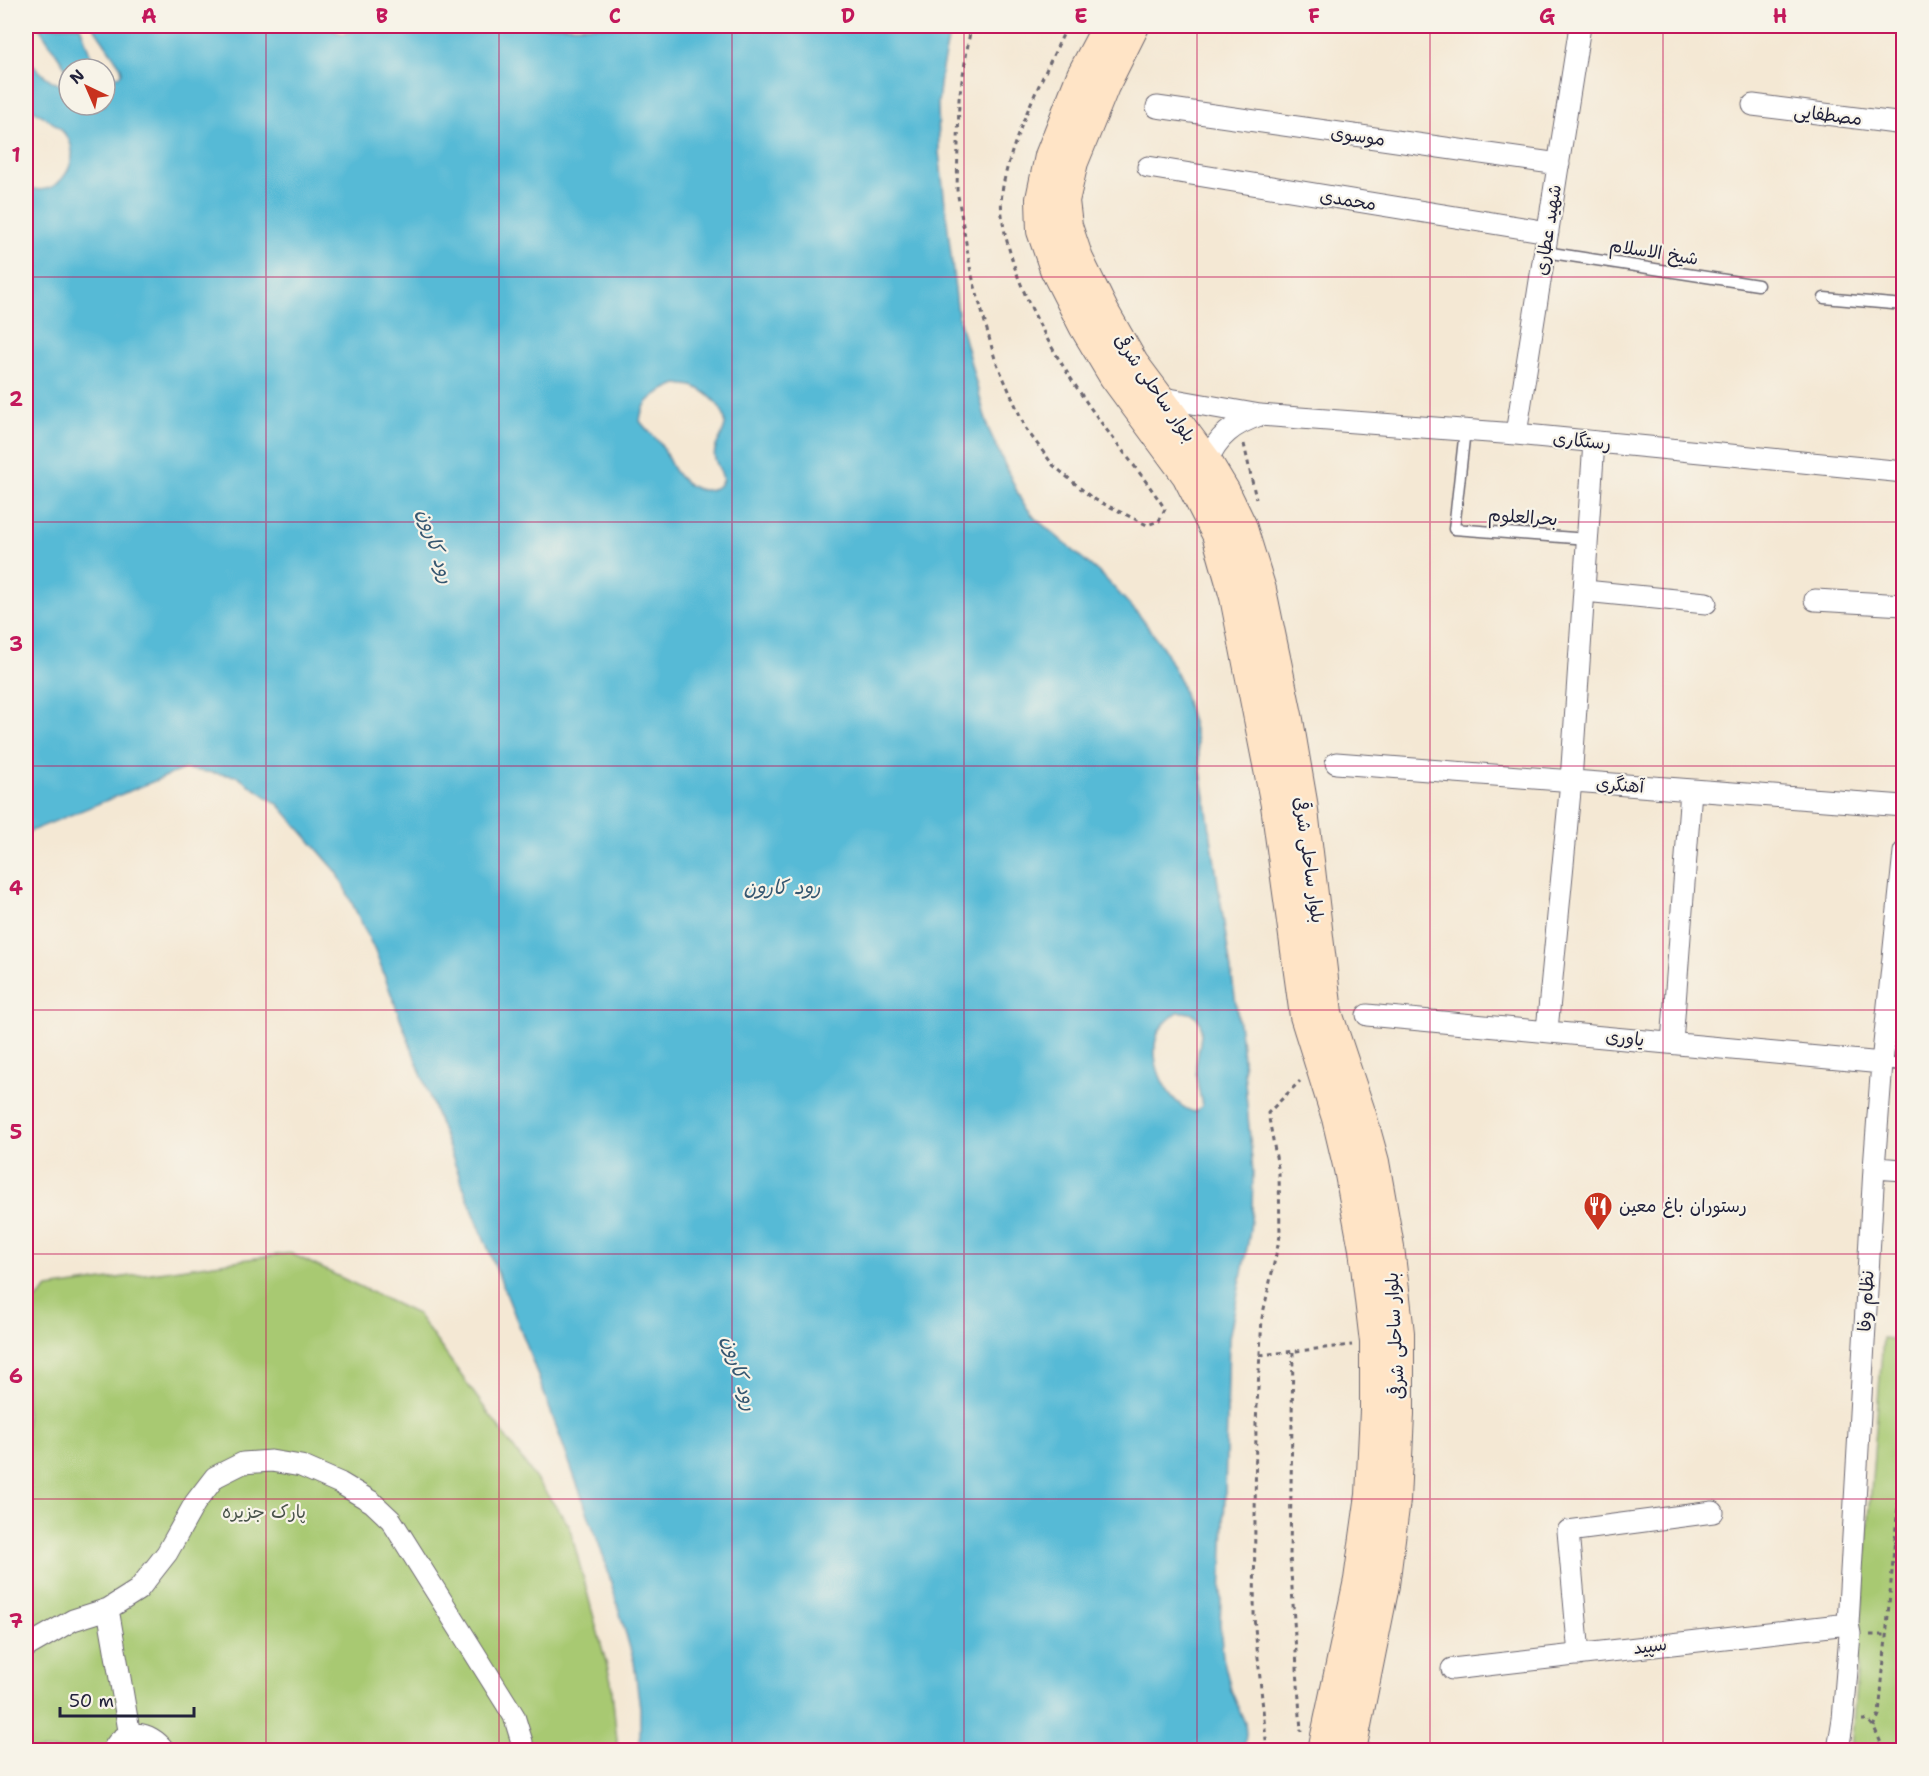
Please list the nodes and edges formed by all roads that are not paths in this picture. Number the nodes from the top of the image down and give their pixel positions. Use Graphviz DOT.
graph roads {
  1 [pos="1108,26"];
  2 [pos="1134,26"];
  3 [pos="1580,26"];
  4 [pos="1753,105"];
  5 [pos="1158,107"];
  6 [pos="1904,124"];
  7 [pos="1559,164"];
  8 [pos="1148,168"];
  9 [pos="1547,242"];
  10 [pos="1758,285"];
  11 [pos="1824,298"];
  12 [pos="1904,305"];
  13 [pos="1158,397"];
  14 [pos="1260,415"];
  15 [pos="1465,430"];
  16 [pos="1516,434"];
  17 [pos="1594,442"];
  18 [pos="1207,462"];
  19 [pos="1904,472"];
  20 [pos="1588,539"];
  21 [pos="1585,591"];
  22 [pos="1815,600"];
  23 [pos="1706,603"];
  24 [pos="1904,604"];
  25 [pos="1336,763"];
  26 [pos="1571,781"];
  27 [pos="1691,790"];
  28 [pos="1904,806"];
  29 [pos="1904,852"];
  30 [pos="1367,1015"];
  31 [pos="1547,1030"];
  32 [pos="1320,1043"];
  33 [pos="1672,1043"];
  34 [pos="1882,1063"];
  35 [pos="1904,1065"];
  36 [pos="1874,1168"];
  37 [pos="1904,1170"];
  38 [pos="1713,1512"];
  39 [pos="108,1609"];
  40 [pos="1848,1624"];
  41 [pos="26,1647"];
  42 [pos="1579,1654"];
  43 [pos="1452,1669"];
  44 [pos="130,1736"];
  45 [pos="1312,1744"];
  46 [pos="112,1750"];
  47 [pos="164,1750"];
  48 [pos="521,1750"];
  49 [pos="1351,1750"];
  50 [pos="1838,1750"];
  1 -- 32 [label="main road, بلوار ساحلی شرقی"];
  2 -- 13 [label="main road, بلوار ساحلی شرقی"];
  3 -- 7 [label="street, شهید عطاری"];
  4 -- 6 [label="street, مصطفایی"];
  5 -- 7 [label="street, موسوی"];
  7 -- 9 [label="street, شهید عطاری"];
  8 -- 9 [label="street, محمدی"];
  9 -- 10 [label="lane, شیخ الاسلام"];
  9 -- 16 [label="street, شهید عطاری"];
  11 -- 12 [label="lane"];
  13 -- 14 [label="street, رستگاری"];
  13 -- 18 [label="main road, بلوار ساحلی شرقی"];
  14 -- 15 [label="street, رستگاری"];
  14 -- 18 [label="street"];
  15 -- 16 [label="street, رستگاری"];
  15 -- 20 [label="lane, بحرالعلوم"];
  16 -- 17 [label="street, رستگاری"];
  17 -- 19 [label="street, رستگاری"];
  17 -- 20 [label="street"];
  18 -- 32 [label="main road, بلوار ساحلی شرقی"];
  20 -- 21 [label="street"];
  21 -- 23 [label="street"];
  21 -- 26 [label="street"];
  22 -- 24 [label="street"];
  25 -- 26 [label="street, آهنگری"];
  26 -- 27 [label="street, آهنگری"];
  26 -- 31 [label="street"];
  27 -- 28 [label="street, آهنگری"];
  27 -- 33 [label="street"];
  29 -- 34 [label="street, نظام وفا"];
  30 -- 31 [label="street, یاوری"];
  31 -- 33 [label="street, یاوری"];
  32 -- 45 [label="main road, بلوار ساحلی شرقی"];
  32 -- 49 [label="main road, بلوار ساحلی شرقی"];
  33 -- 34 [label="street, یاوری"];
  34 -- 35 [label="lane"];
  34 -- 36 [label="street, نظام وفا"];
  36 -- 37 [label="street"];
  36 -- 40 [label="street, نظام وفا"];
  38 -- 42 [label="street"];
  39 -- 41 [label="street"];
  39 -- 44 [label="street"];
  39 -- 48 [label="street"];
  40 -- 42 [label="street, سپید"];
  40 -- 50 [label="street, نظام وفا"];
  42 -- 43 [label="street, سپید"];
  44 -- 46 [label="street"];
  44 -- 47 [label="street"];
}
